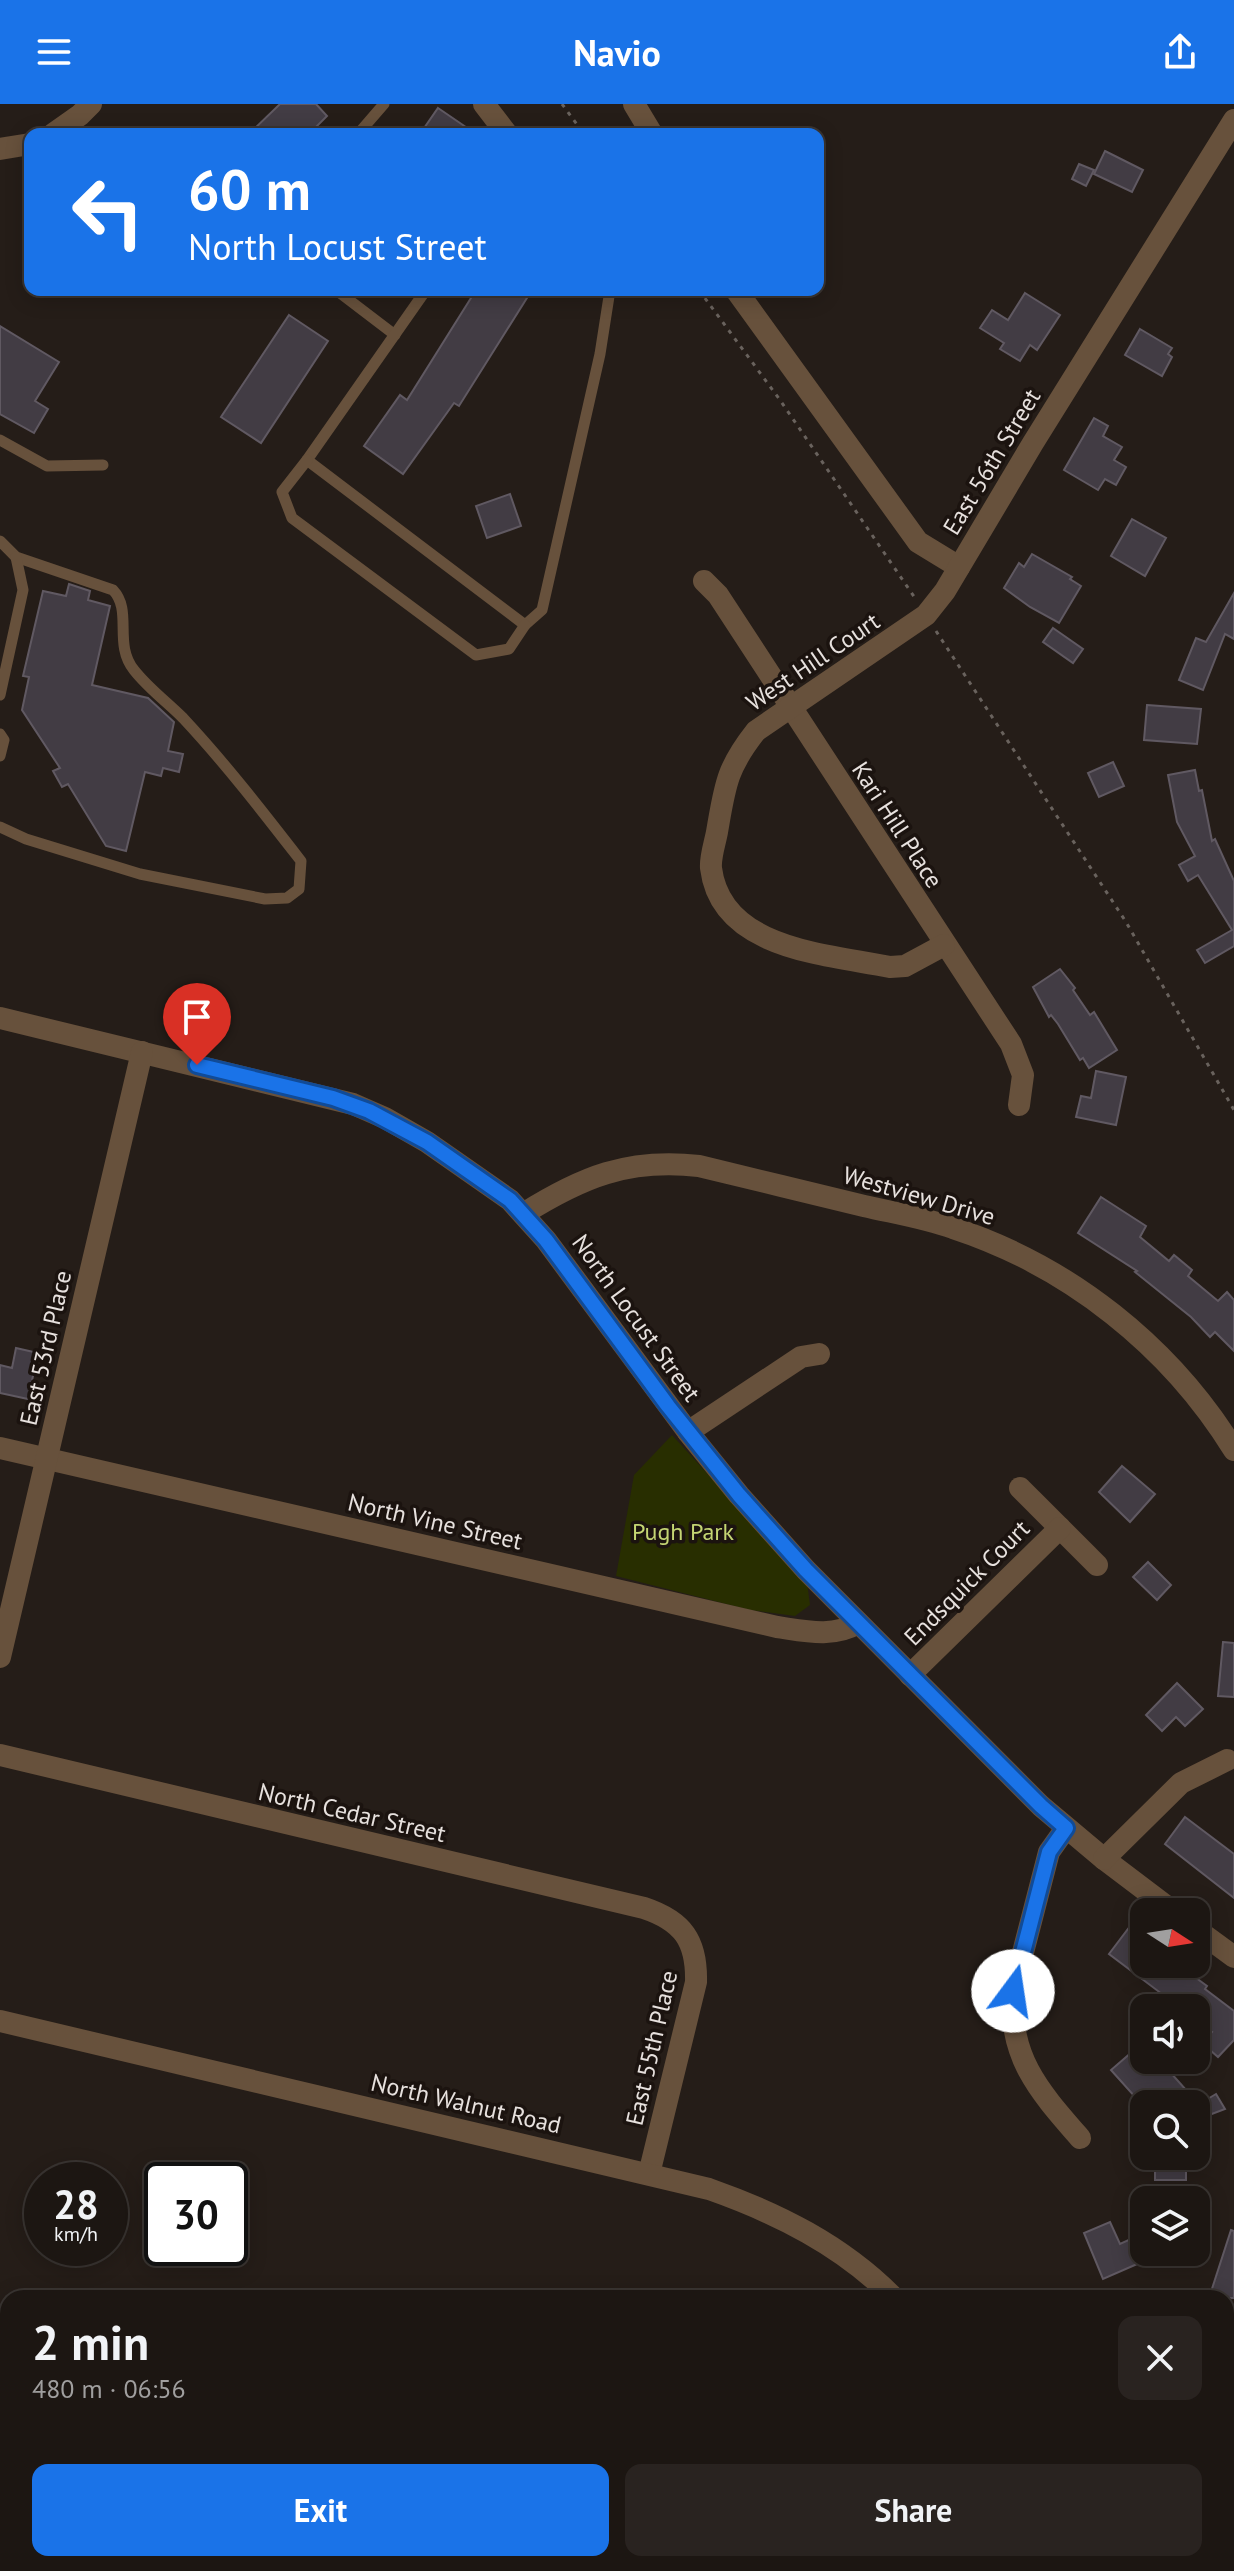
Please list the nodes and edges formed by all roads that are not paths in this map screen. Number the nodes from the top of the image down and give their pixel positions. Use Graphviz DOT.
graph roads {
  1 [pos="91,104"];
  2 [pos="384,104"];
  3 [pos="484,104"];
  4 [pos="634,104"];
  5 [pos="1234,120"];
  6 [pos="63,128"];
  7 [pos="363,128"];
  8 [pos="502,128"];
  9 [pos="648,128"];
  10 [pos="24,145"];
  11 [pos="0,149"];
  12 [pos="344,296"];
  13 [pos="422,296"];
  14 [pos="609,296"];
  15 [pos="740,296"];
  16 [pos="395,335"];
  17 [pos="0,440"];
  18 [pos="307,460"];
  19 [pos="103,465"];
  20 [pos="0,541"];
  21 [pos="16,557"];
  22 [pos="959,567"];
  23 [pos="704,581"];
  24 [pos="525,625"];
  25 [pos="0,695"];
  26 [pos="790,707"];
  27 [pos="0,734"];
  28 [pos="0,756"];
  29 [pos="0,827"];
  30 [pos="944,945"];
  31 [pos="0,1018"];
  32 [pos="142,1052"];
  33 [pos="1019,1105"];
  34 [pos="523,1214"];
  35 [pos="819,1354"];
  36 [pos="688,1432"];
  37 [pos="0,1448"];
  38 [pos="1234,1450"];
  39 [pos="46,1459"];
  40 [pos="1020,1488"];
  41 [pos="1060,1528"];
  42 [pos="1097,1565"];
  43 [pos="858,1623"];
  44 [pos="0,1657"];
  45 [pos="910,1675"];
  46 [pos="0,1755"];
  47 [pos="1227,1760"];
  48 [pos="1066,1828"];
  49 [pos="1104,1859"];
  50 [pos="1156,1898"];
  51 [pos="685,1934"];
  52 [pos="1210,1939"];
  53 [pos="1234,1957"];
  54 [pos="0,2021"];
  55 [pos="1080,2138"];
  56 [pos="649,2174"];
  57 [pos="885,2290"];
  1 -- 6 [label="street"];
  2 -- 7 [label="lane"];
  3 -- 8 [label="street"];
  4 -- 9 [label="street"];
  5 -- 22 [label="street, East 56th Street"];
  10 -- 11 [label="street"];
  12 -- 16 [label="lane"];
  13 -- 16 [label="lane"];
  14 -- 24 [label="lane"];
  15 -- 22 [label="street, East 56th Street"];
  16 -- 18 [label="lane"];
  17 -- 19 [label="lane"];
  18 -- 24 [label="lane"];
  18 -- 24 [label="lane"];
  20 -- 21 [label="lane"];
  21 -- 25 [label="lane"];
  21 -- 29 [label="lane"];
  22 -- 26 [label="street, West Hill Court"];
  23 -- 26 [label="street, Kari Hill Place"];
  26 -- 30 [label="street, Kari Hill Place"];
  26 -- 30 [label="street, West Hill Court"];
  27 -- 28 [label="lane"];
  30 -- 33 [label="street, Kari Hill Place"];
  31 -- 32 [label="street, North Locust Street"];
  32 -- 34 [label="street, North Locust Street"];
  32 -- 39 [label="street, East 53rd Place"];
  34 -- 36 [label="street, North Locust Street"];
  34 -- 38 [label="street, Westview Drive"];
  35 -- 36 [label="street"];
  36 -- 43 [label="street, North Locust Street"];
  37 -- 39 [label="street, North Vine Street"];
  39 -- 43 [label="street, North Vine Street"];
  39 -- 44 [label="street, East 53rd Place"];
  40 -- 41 [label="street, Endsquick Court"];
  41 -- 42 [label="street, Endsquick Court"];
  41 -- 45 [label="street, Endsquick Court"];
  43 -- 45 [label="street, North Locust Street"];
  45 -- 48 [label="street, North Locust Street"];
  46 -- 51 [label="street, North Cedar Street"];
  47 -- 49 [label="street"];
  48 -- 49 [label="street, North Locust Street"];
  48 -- 55 [label="street"];
  49 -- 50 [label="street"];
  51 -- 56 [label="street, East 55th Place"];
  52 -- 53 [label="street"];
  54 -- 56 [label="street, North Walnut Road"];
  56 -- 57 [label="street, North Walnut Road"];
}
